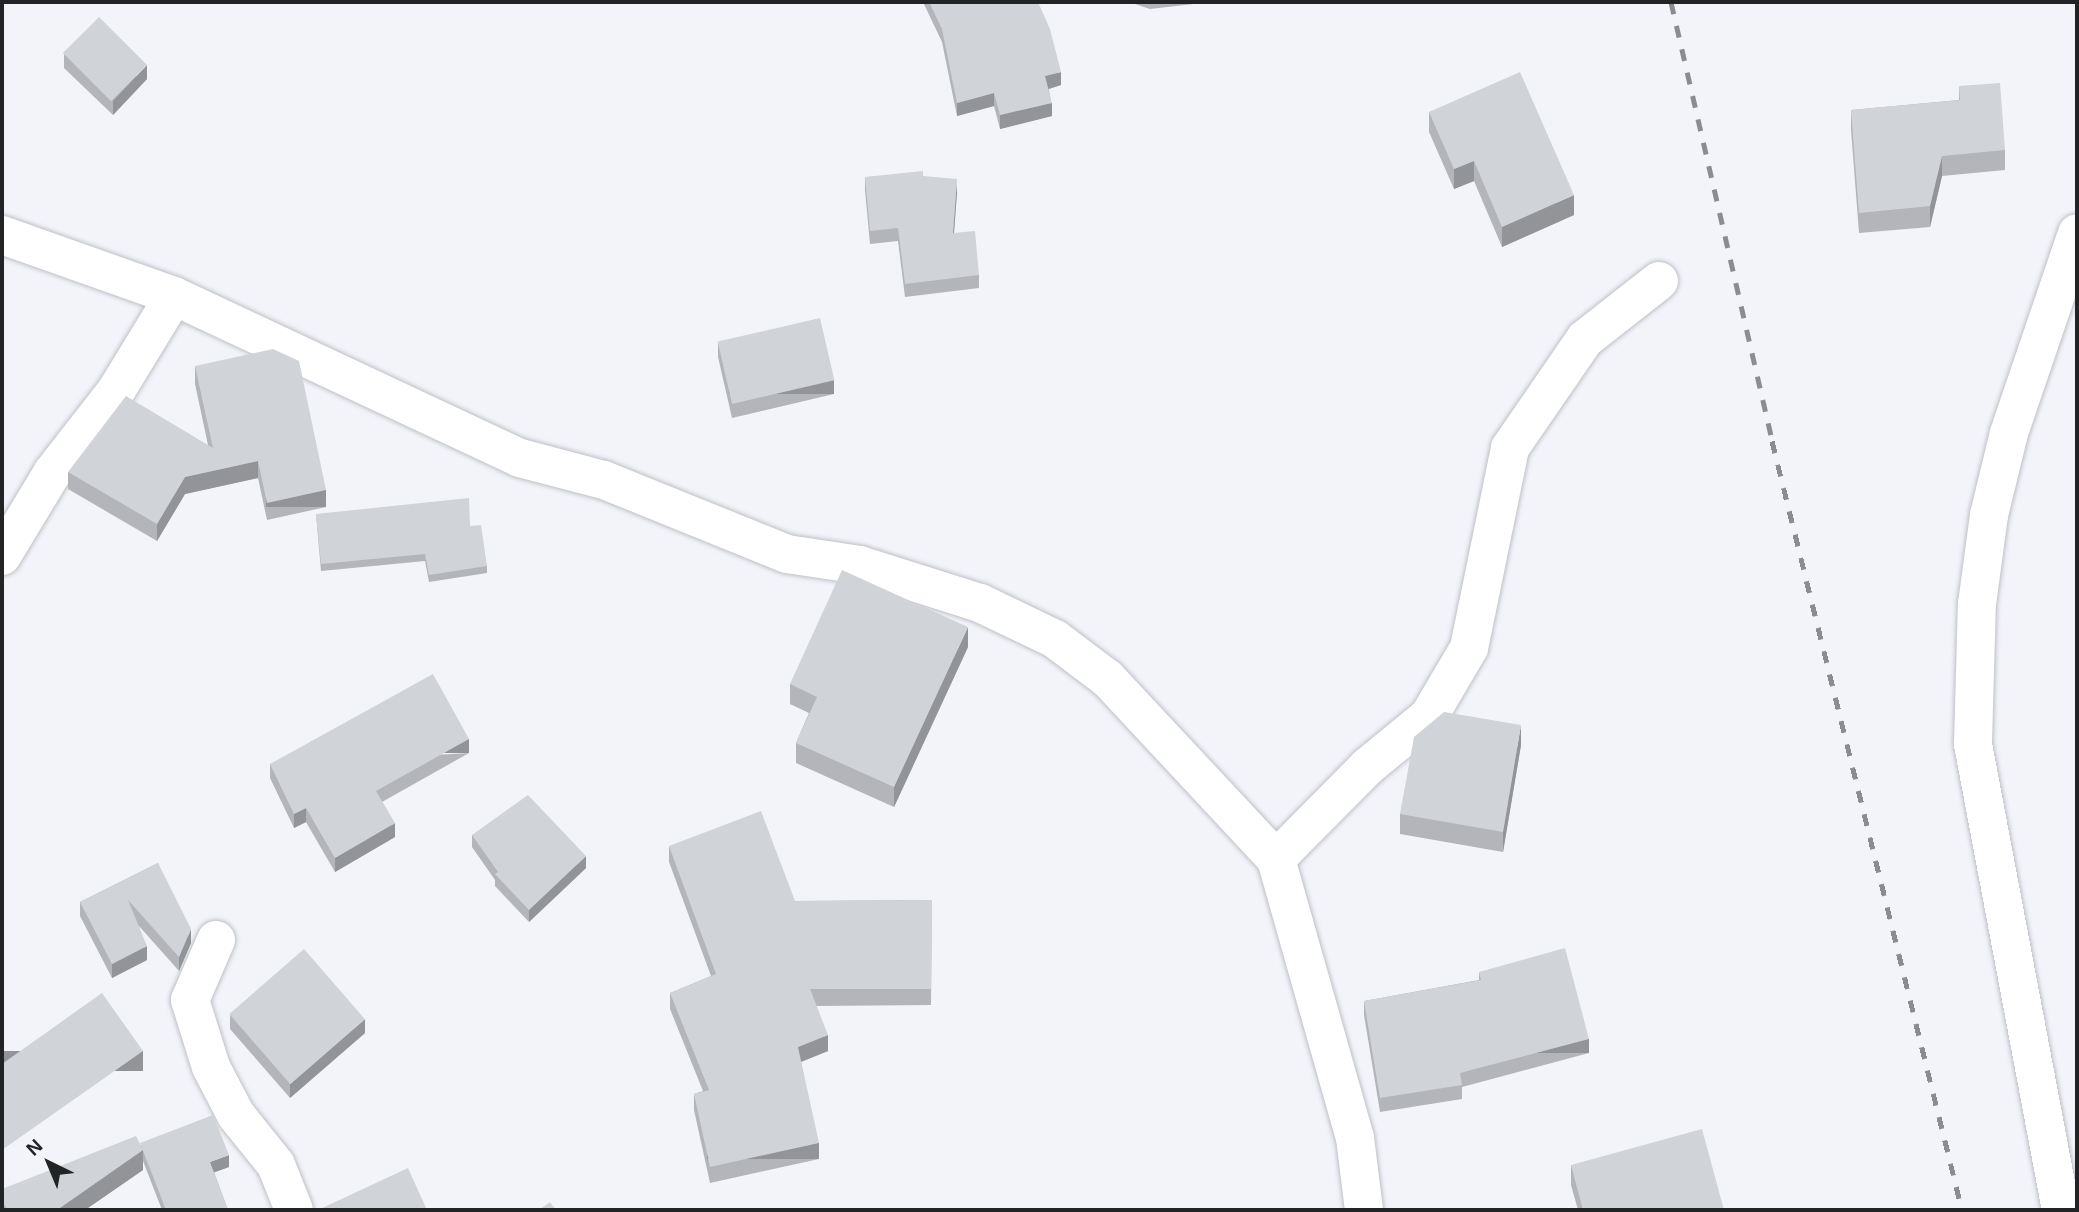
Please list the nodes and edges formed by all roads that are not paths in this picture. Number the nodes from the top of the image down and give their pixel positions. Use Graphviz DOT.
graph roads {
  1 [pos="2077,233"];
  2 [pos="2,235"];
  3 [pos="1659,281"];
  4 [pos="174,296"];
  5 [pos="2,556"];
  6 [pos="1276,859"];
  7 [pos="216,940"];
  8 [pos="294,1210"];
  9 [pos="1364,1210"];
  10 [pos="2061,1210"];
  1 -- 10 [label="street"];
  2 -- 4 [label="street"];
  3 -- 6 [label="street"];
  4 -- 5 [label="street"];
  4 -- 6 [label="street"];
  6 -- 9 [label="street"];
  7 -- 8 [label="street"];
}
